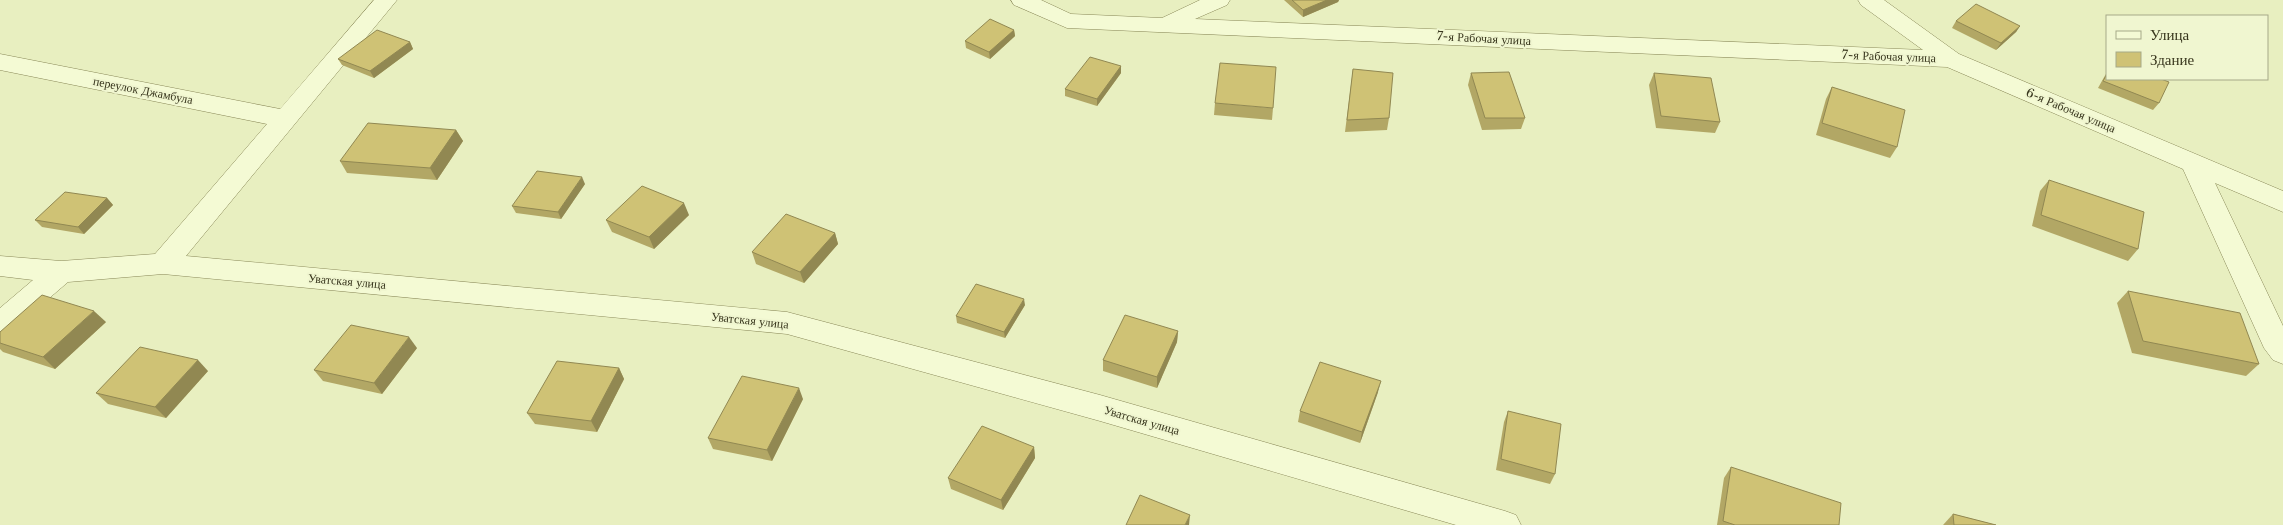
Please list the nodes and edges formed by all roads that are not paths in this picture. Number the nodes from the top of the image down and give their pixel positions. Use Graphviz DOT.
graph roads {
  1 [pos="386,0"];
  2 [pos="1022,0"];
  3 [pos="1219,0"];
  4 [pos="1869,0"];
  5 [pos="1165,24"];
  6 [pos="1951,59"];
  7 [pos="0,62"];
  8 [pos="286,119"];
  9 [pos="2193,163"];
  10 [pos="2283,202"];
  11 [pos="163,264"];
  12 [pos="0,266"];
  13 [pos="61,272"];
  14 [pos="0,324"];
  15 [pos="2283,352"];
  16 [pos="1505,525"];
  1 -- 8 [label="street"];
  2 -- 5 [label="street, 7-я Рабочая улица"];
  3 -- 5 [label="street"];
  4 -- 6 [label="street, 6-я Рабочая улица"];
  5 -- 6 [label="street, 7-я Рабочая улица"];
  6 -- 9 [label="street, 6-я Рабочая улица"];
  7 -- 8 [label="street, переулок Джамбула"];
  8 -- 11 [label="street"];
  9 -- 10 [label="street, 6-я Рабочая улица"];
  9 -- 15 [label="street"];
  11 -- 13 [label="street, Уватская улица"];
  11 -- 16 [label="street, Уватская улица"];
  12 -- 13 [label="street, Уватская улица"];
  13 -- 14 [label="street"];
}
